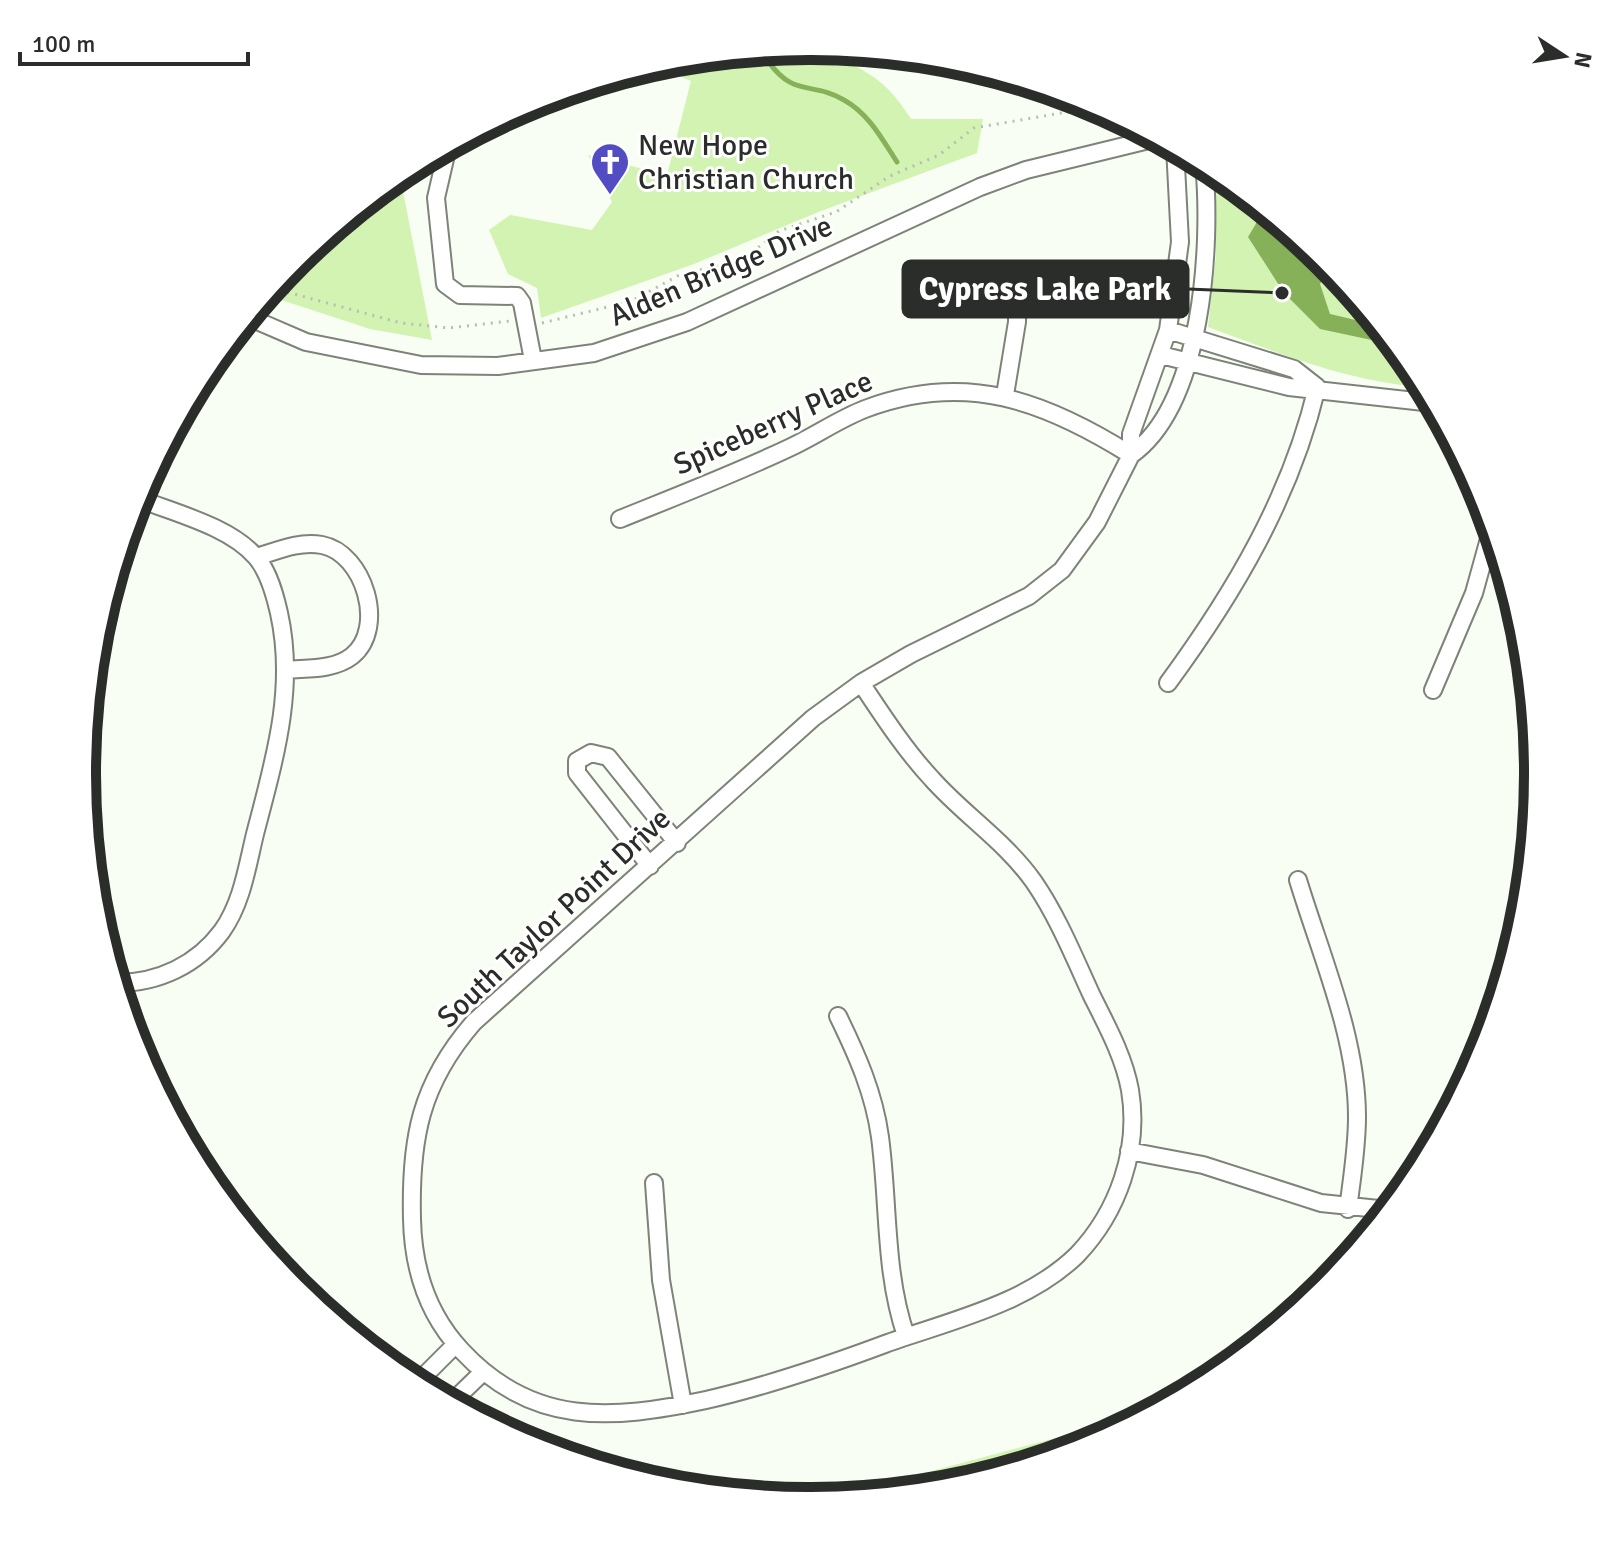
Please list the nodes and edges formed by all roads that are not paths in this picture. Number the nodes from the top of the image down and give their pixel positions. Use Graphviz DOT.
graph roads {
  1 [pos="1140,142"];
  2 [pos="444,161"];
  3 [pos="1176,161"];
  4 [pos="1205,179"];
  5 [pos="1017,281"];
  6 [pos="259,322"];
  7 [pos="1168,330"];
  8 [pos="1193,336"];
  9 [pos="1161,355"];
  10 [pos="533,360"];
  11 [pos="1186,363"];
  12 [pos="1317,387"];
  13 [pos="1005,395"];
  14 [pos="1419,402"];
  15 [pos="1131,455"];
  16 [pos="150,503"];
  17 [pos="620,519"];
  18 [pos="1487,547"];
  19 [pos="257,557"];
  20 [pos="287,670"];
  21 [pos="861,683"];
  22 [pos="1168,683"];
  23 [pos="1433,690"];
  24 [pos="677,843"];
  25 [pos="650,866"];
  26 [pos="1298,880"];
  27 [pos="128,982"];
  28 [pos="838,1016"];
  29 [pos="1129,1151"];
  30 [pos="654,1183"];
  31 [pos="1348,1209"];
  32 [pos="1375,1210"];
  33 [pos="906,1336"];
  34 [pos="456,1344"];
  35 [pos="483,1372"];
  36 [pos="426,1374"];
  37 [pos="460,1395"];
  38 [pos="683,1405"];
  1 -- 10 [label="street, Alden Bridge Drive"];
  2 -- 10 [label="street"];
  3 -- 7 [label="street"];
  4 -- 8 [label="street"];
  5 -- 13 [label="street"];
  6 -- 10 [label="street, Alden Bridge Drive"];
  7 -- 8 [label="street"];
  7 -- 9 [label="street"];
  8 -- 11 [label="street"];
  8 -- 12 [label="street"];
  9 -- 11 [label="street"];
  9 -- 15 [label="street"];
  11 -- 12 [label="street"];
  11 -- 15 [label="street"];
  12 -- 14 [label="street"];
  12 -- 22 [label="street"];
  13 -- 15 [label="street, Spiceberry Place"];
  13 -- 17 [label="street, Spiceberry Place"];
  15 -- 21 [label="street, South Taylor Point Drive"];
  16 -- 19 [label="street"];
  18 -- 23 [label="street"];
  19 -- 20 [label="street"];
  19 -- 20 [label="street"];
  20 -- 27 [label="street"];
  21 -- 24 [label="street, South Taylor Point Drive"];
  21 -- 29 [label="street, South Taylor Point Drive"];
  24 -- 25 [label="street, South Taylor Point Drive"];
  24 -- 25 [label="street"];
  25 -- 34 [label="street, South Taylor Point Drive"];
  26 -- 31 [label="street"];
  28 -- 33 [label="street"];
  29 -- 31 [label="street"];
  29 -- 33 [label="street, South Taylor Point Drive"];
  30 -- 38 [label="street"];
  31 -- 32 [label="street"];
  33 -- 38 [label="street, South Taylor Point Drive"];
  34 -- 35 [label="street, South Taylor Point Drive"];
  34 -- 36 [label="street"];
  35 -- 37 [label="street"];
  35 -- 38 [label="street, South Taylor Point Drive"];
}
